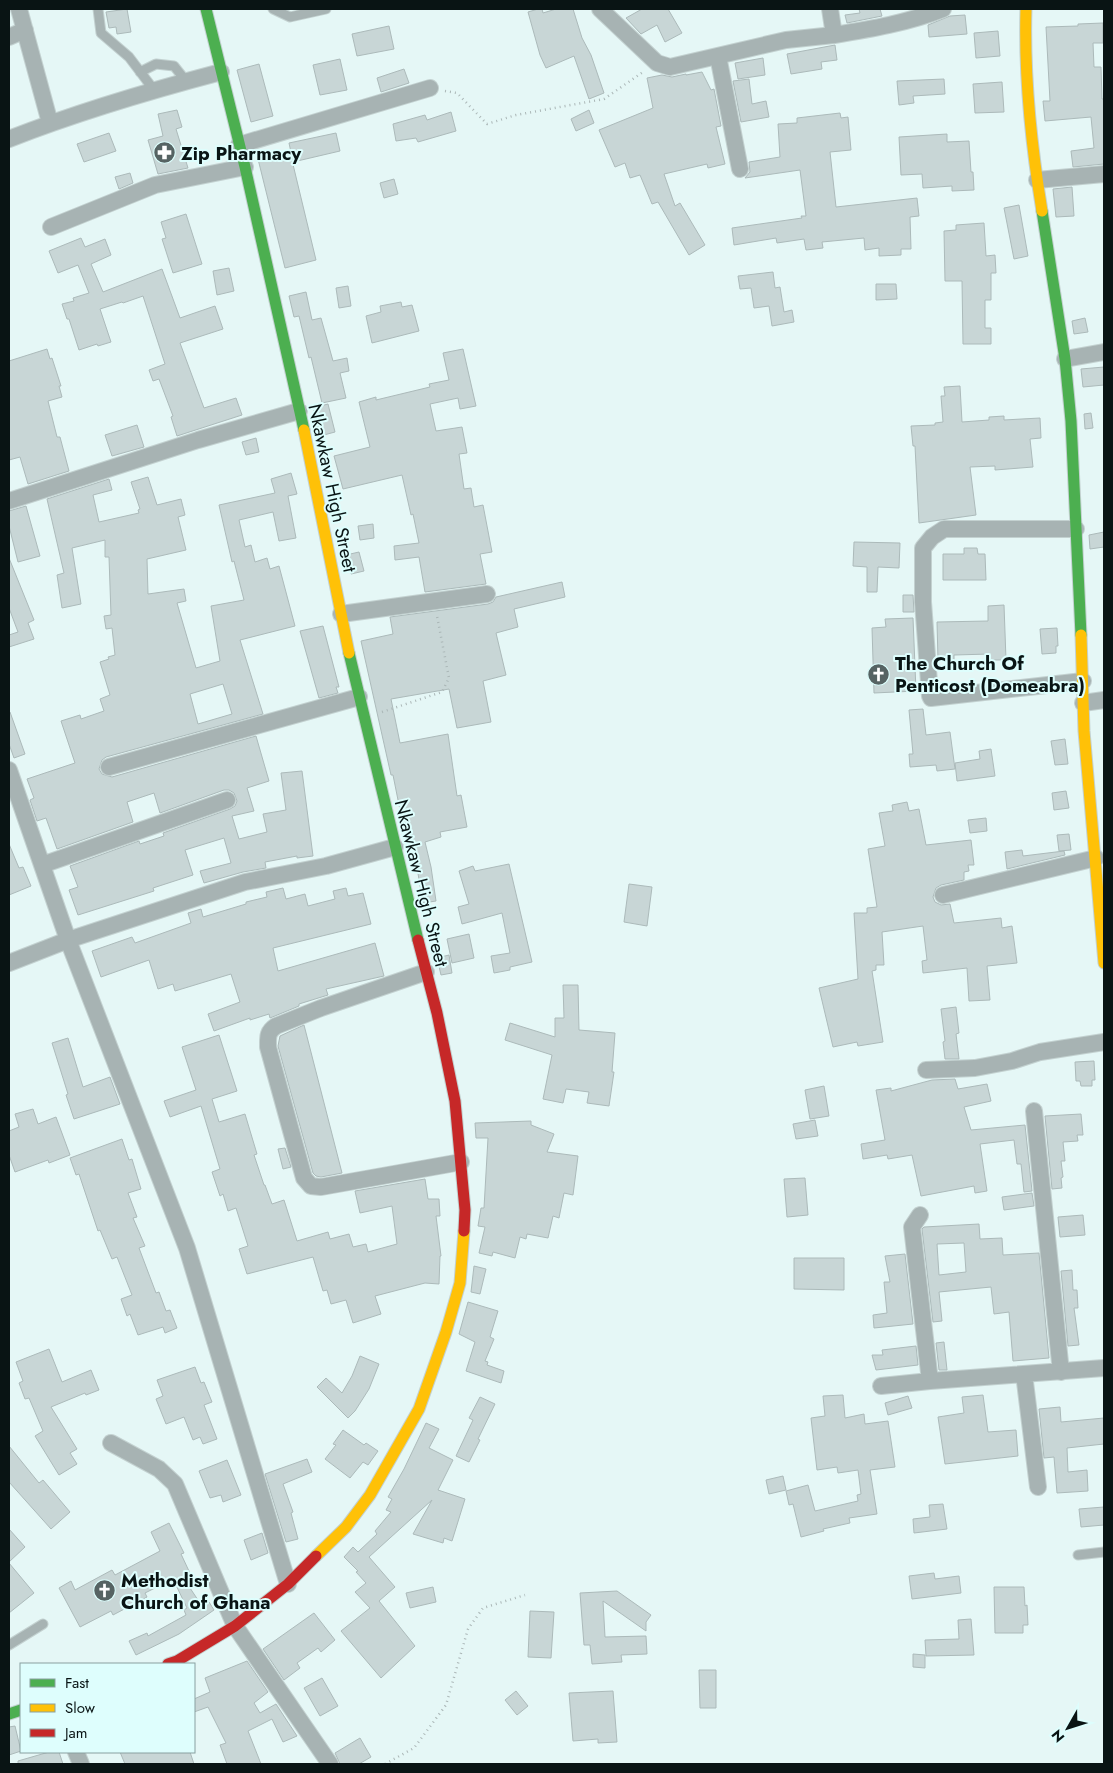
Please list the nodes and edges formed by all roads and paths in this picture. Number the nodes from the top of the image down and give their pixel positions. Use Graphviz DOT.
graph roads {
  1 [pos="19,9"];
  2 [pos="98,9"];
  3 [pos="206,9"];
  4 [pos="273,9"];
  5 [pos="326,9"];
  6 [pos="600,9"];
  7 [pos="830,9"];
  8 [pos="942,9"];
  9 [pos="1026,9"];
  10 [pos="308,11"];
  11 [pos="25,30"];
  12 [pos="834,35"];
  13 [pos="9,37"];
  14 [pos="718,56"];
  15 [pos="656,63"];
  16 [pos="140,72"];
  17 [pos="221,72"];
  18 [pos="186,81"];
  19 [pos="430,88"];
  20 [pos="154,90"];
  21 [pos="50,123"];
  22 [pos="9,140"];
  23 [pos="239,145"];
  24 [pos="245,167"];
  25 [pos="740,169"];
  26 [pos="1104,174"];
  27 [pos="1037,180"];
  28 [pos="51,227"];
  29 [pos="1104,352"];
  30 [pos="1064,359"];
  31 [pos="298,411"];
  32 [pos="9,501"];
  33 [pos="1076,529"];
  34 [pos="487,594"];
  35 [pos="435,602"];
  36 [pos="341,614"];
  37 [pos="1083,681"];
  38 [pos="359,697"];
  39 [pos="1104,700"];
  40 [pos="1083,704"];
  41 [pos="364,717"];
  42 [pos="109,767"];
  43 [pos="9,770"];
  44 [pos="227,800"];
  45 [pos="395,847"];
  46 [pos="42,866"];
  47 [pos="1099,867"];
  48 [pos="943,894"];
  49 [pos="68,940"];
  50 [pos="9,963"];
  51 [pos="1104,963"];
  52 [pos="426,972"];
  53 [pos="1104,1042"];
  54 [pos="926,1070"];
  55 [pos="1034,1111"];
  56 [pos="462,1162"];
  57 [pos="920,1215"];
  58 [pos="1104,1368"];
  59 [pos="1061,1372"];
  60 [pos="1024,1374"];
  61 [pos="930,1381"];
  62 [pos="881,1386"];
  63 [pos="111,1443"];
  64 [pos="1038,1487"];
  65 [pos="1104,1552"];
  66 [pos="1078,1555"];
  67 [pos="288,1584"];
  68 [pos="525,1595"];
  69 [pos="43,1624"];
  70 [pos="235,1626"];
  71 [pos="9,1645"];
  72 [pos="172,1663"];
  73 [pos="330,1764"];
  74 [pos="385,1764"];
  1 -- 11 [label="street"];
  2 -- 16 [label="lane"];
  3 -- 17 [label="main road, Nkawkaw High Street"];
  4 -- 10 [label="lane"];
  5 -- 10 [label="lane"];
  6 -- 15 [label="street"];
  7 -- 12 [label="street"];
  8 -- 12 [label="street"];
  9 -- 27 [label="main road"];
  11 -- 13 [label="street"];
  11 -- 21 [label="street"];
  12 -- 14 [label="street"];
  14 -- 15 [label="street"];
  14 -- 25 [label="street"];
  15 -- 19 [label="path"];
  16 -- 18 [label="lane"];
  16 -- 20 [label="lane"];
  17 -- 18 [label="street"];
  17 -- 23 [label="main road, Nkawkaw High Street"];
  18 -- 20 [label="street"];
  19 -- 23 [label="street"];
  20 -- 21 [label="street"];
  21 -- 22 [label="street"];
  23 -- 24 [label="main road, Nkawkaw High Street"];
  24 -- 28 [label="street"];
  24 -- 31 [label="main road, Nkawkaw High Street"];
  26 -- 27 [label="street"];
  27 -- 30 [label="main road"];
  29 -- 30 [label="street"];
  30 -- 33 [label="main road"];
  31 -- 32 [label="street"];
  31 -- 36 [label="main road, Nkawkaw High Street"];
  33 -- 37 [label="main road"];
  33 -- 37 [label="street"];
  34 -- 35 [label="street"];
  35 -- 36 [label="street"];
  35 -- 41 [label="path"];
  36 -- 38 [label="main road, Nkawkaw High Street"];
  37 -- 40 [label="main road"];
  38 -- 41 [label="main road, Nkawkaw High Street"];
  38 -- 42 [label="street"];
  39 -- 40 [label="street"];
  40 -- 47 [label="main road"];
  41 -- 45 [label="main road, Nkawkaw High Street"];
  43 -- 46 [label="street"];
  44 -- 46 [label="street"];
  45 -- 49 [label="street"];
  45 -- 52 [label="main road, Nkawkaw High Street"];
  46 -- 49 [label="street"];
  47 -- 48 [label="street"];
  47 -- 51 [label="main road"];
  49 -- 50 [label="street"];
  49 -- 67 [label="street"];
  52 -- 56 [label="main road, Nkawkaw High Street"];
  52 -- 56 [label="street"];
  53 -- 54 [label="street"];
  55 -- 59 [label="street"];
  56 -- 67 [label="main road, Nkawkaw High Street"];
  57 -- 61 [label="street"];
  58 -- 59 [label="street"];
  59 -- 60 [label="street"];
  60 -- 61 [label="street"];
  60 -- 64 [label="street"];
  61 -- 62 [label="street"];
  63 -- 70 [label="street"];
  65 -- 66 [label="lane"];
  67 -- 70 [label="main road, Nkawkaw High Street"];
  68 -- 74 [label="path"];
  69 -- 71 [label="lane"];
  70 -- 72 [label="main road, Nkawkaw High Street"];
  70 -- 73 [label="street"];
}
